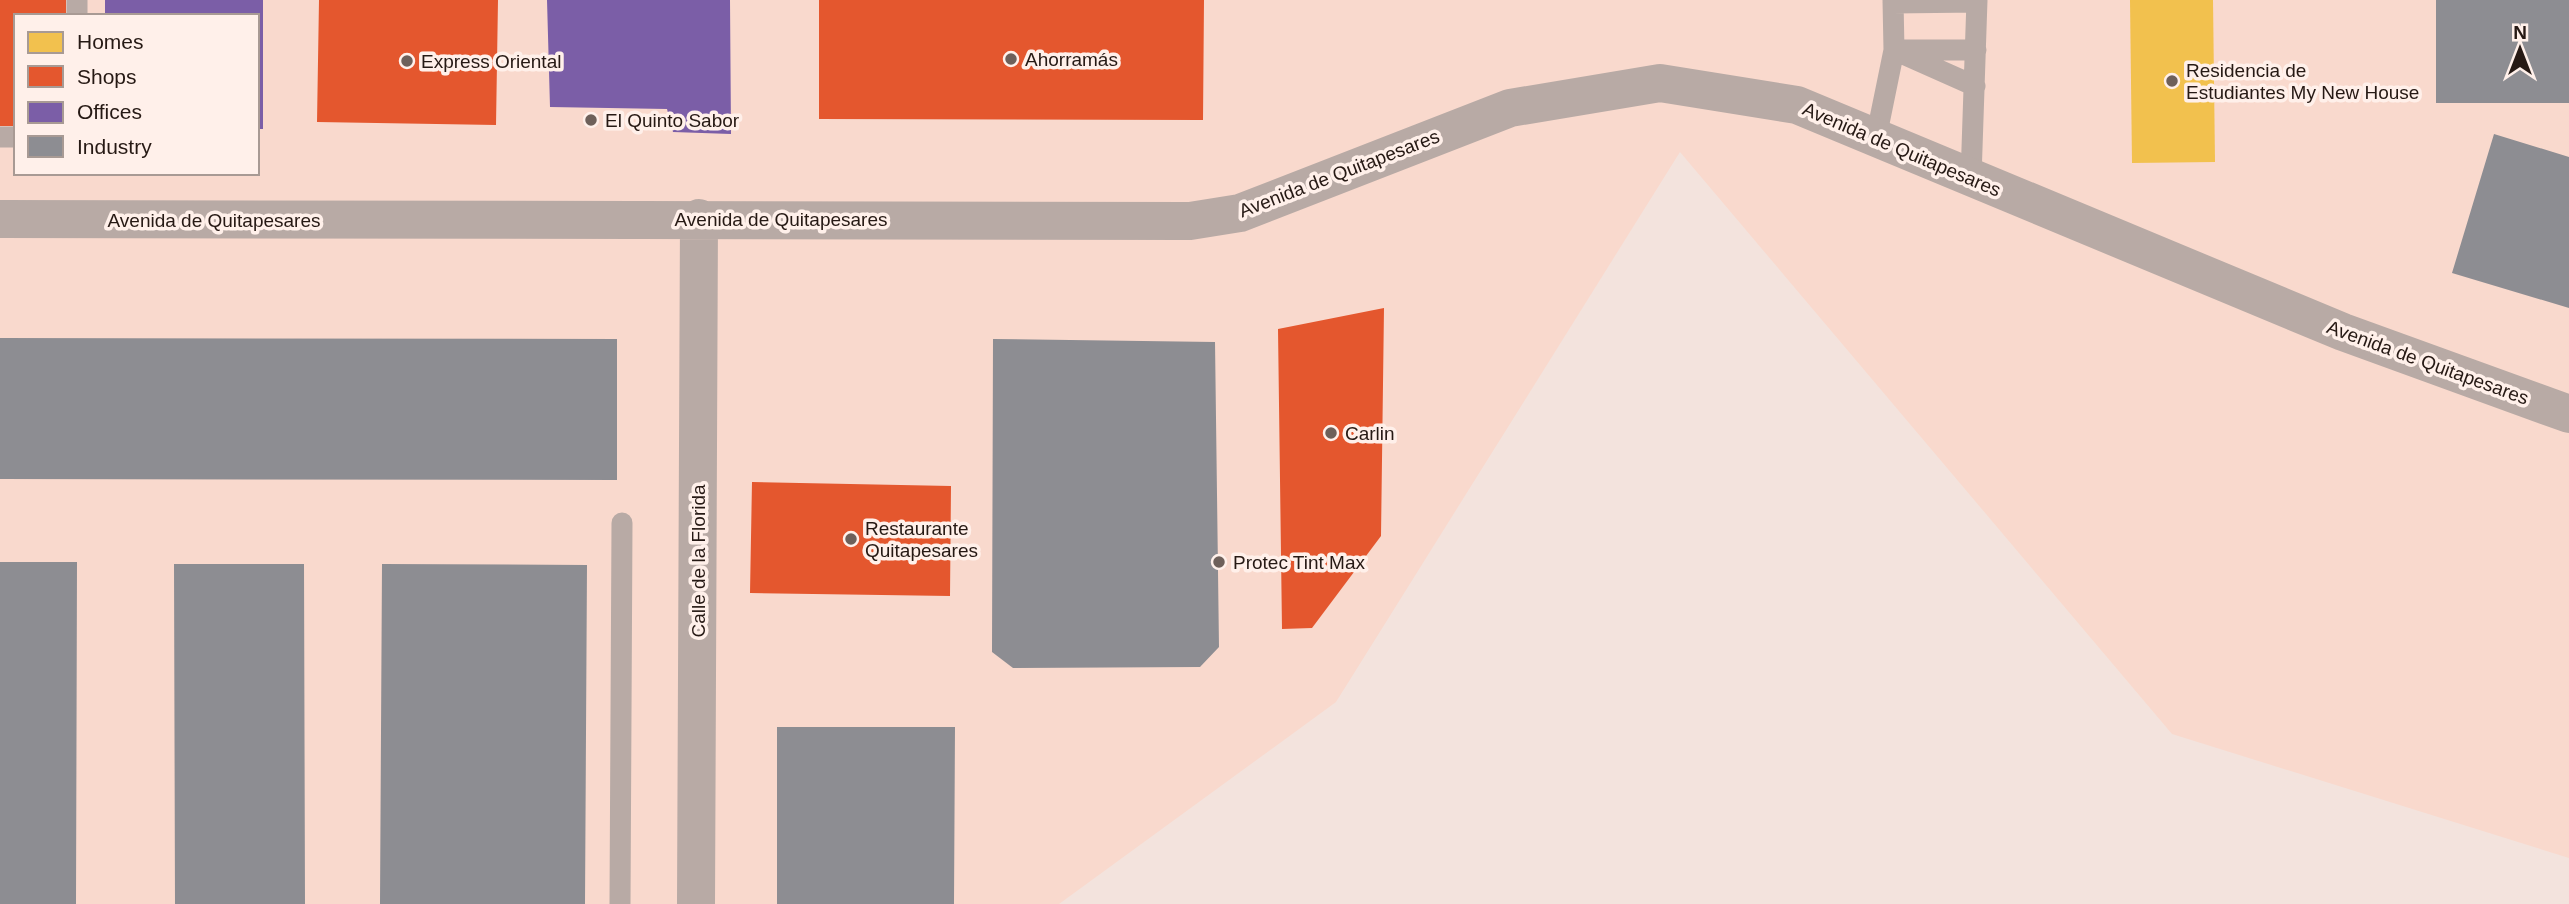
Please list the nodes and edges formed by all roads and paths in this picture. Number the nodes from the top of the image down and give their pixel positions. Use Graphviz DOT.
graph roads {
  1 [pos="1893,1"];
  2 [pos="1977,1"];
  3 [pos="1894,50"];
  4 [pos="1976,50"];
  5 [pos="1975,86"];
  6 [pos="1876,138"];
  7 [pos="1971,178"];
  8 [pos="699,218"];
  9 [pos="0,219"];
  10 [pos="2569,414"];
  11 [pos="622,523"];
  12 [pos="620,904"];
  13 [pos="696,904"];
  1 -- 2 [label="lane"];
  1 -- 3 [label="lane"];
  2 -- 4 [label="lane"];
  3 -- 4 [label="lane"];
  3 -- 5 [label="lane"];
  3 -- 6 [label="lane"];
  4 -- 5 [label="lane"];
  5 -- 7 [label="lane"];
  6 -- 7 [label="street, Avenida de Quitapesares"];
  6 -- 8 [label="street, Avenida de Quitapesares"];
  7 -- 10 [label="street, Avenida de Quitapesares"];
  8 -- 9 [label="street, Avenida de Quitapesares"];
  8 -- 13 [label="street, Calle de la Florida"];
  11 -- 12 [label="lane"];
}
